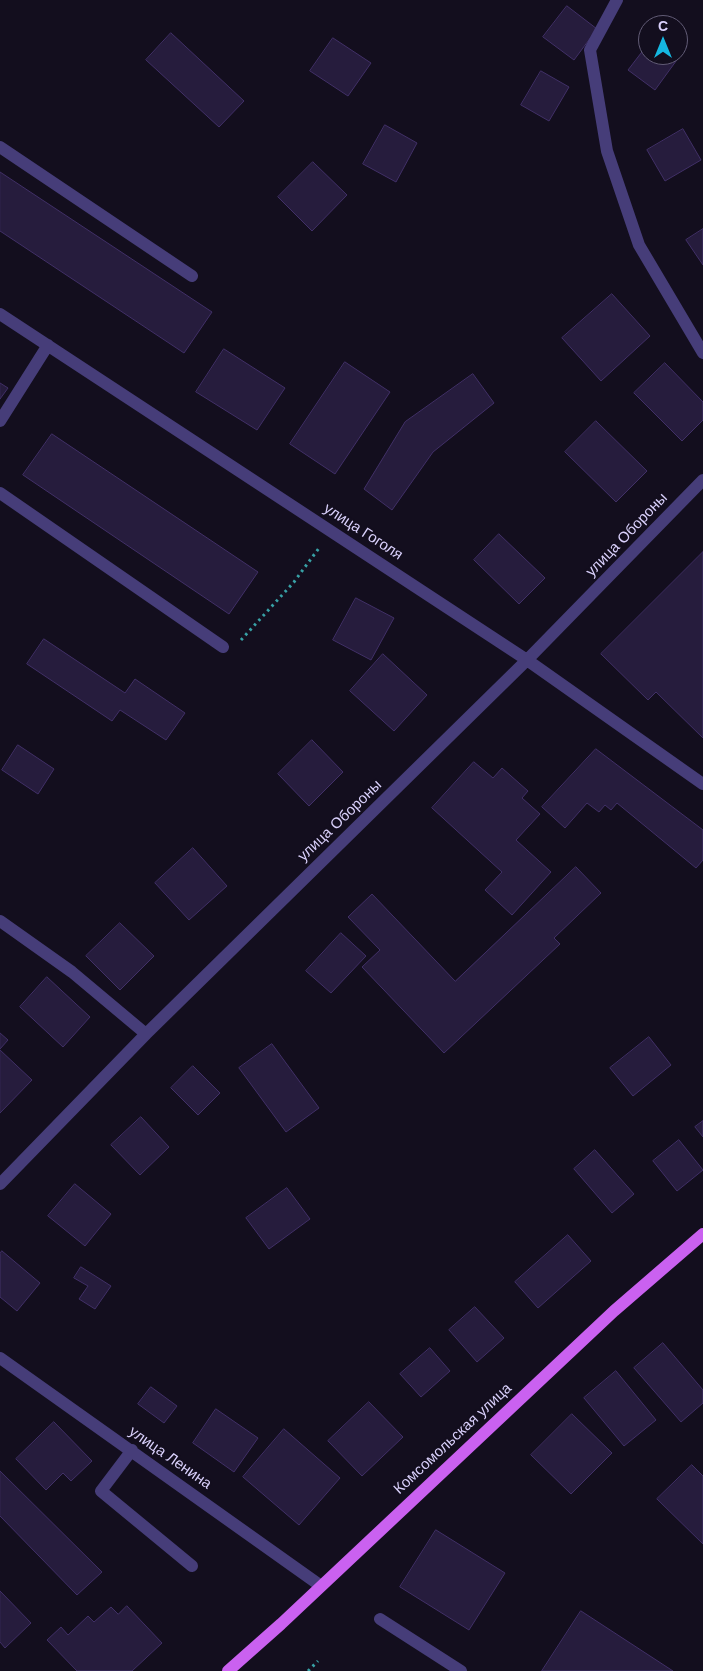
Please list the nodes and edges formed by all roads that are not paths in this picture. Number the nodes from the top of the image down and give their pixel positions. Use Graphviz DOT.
graph roads {
  1 [pos="617,0"];
  2 [pos="0,147"];
  3 [pos="192,276"];
  4 [pos="0,314"];
  5 [pos="48,345"];
  6 [pos="703,353"];
  7 [pos="0,421"];
  8 [pos="703,480"];
  9 [pos="0,493"];
  10 [pos="223,647"];
  11 [pos="528,660"];
  12 [pos="703,784"];
  13 [pos="0,921"];
  14 [pos="146,1034"];
  15 [pos="0,1184"];
  16 [pos="703,1234"];
  17 [pos="0,1358"];
  18 [pos="132,1450"];
  19 [pos="192,1566"];
  20 [pos="321,1586"];
  21 [pos="380,1619"];
  22 [pos="228,1671"];
  23 [pos="461,1671"];
  1 -- 6 [label="street"];
  2 -- 3 [label="street"];
  4 -- 5 [label="street, улица Гоголя"];
  5 -- 7 [label="street"];
  5 -- 11 [label="street, улица Гоголя"];
  8 -- 11 [label="street, улица Обороны"];
  9 -- 10 [label="street"];
  11 -- 12 [label="street, улица Гоголя"];
  11 -- 14 [label="street, улица Обороны"];
  13 -- 14 [label="street"];
  14 -- 15 [label="street, улица Обороны"];
  16 -- 20 [label="main road, Комсомольская улица"];
  17 -- 18 [label="street, улица Ленина"];
  18 -- 19 [label="street"];
  18 -- 20 [label="street, улица Ленина"];
  20 -- 22 [label="main road, Комсомольская улица"];
  21 -- 23 [label="street"];
}
